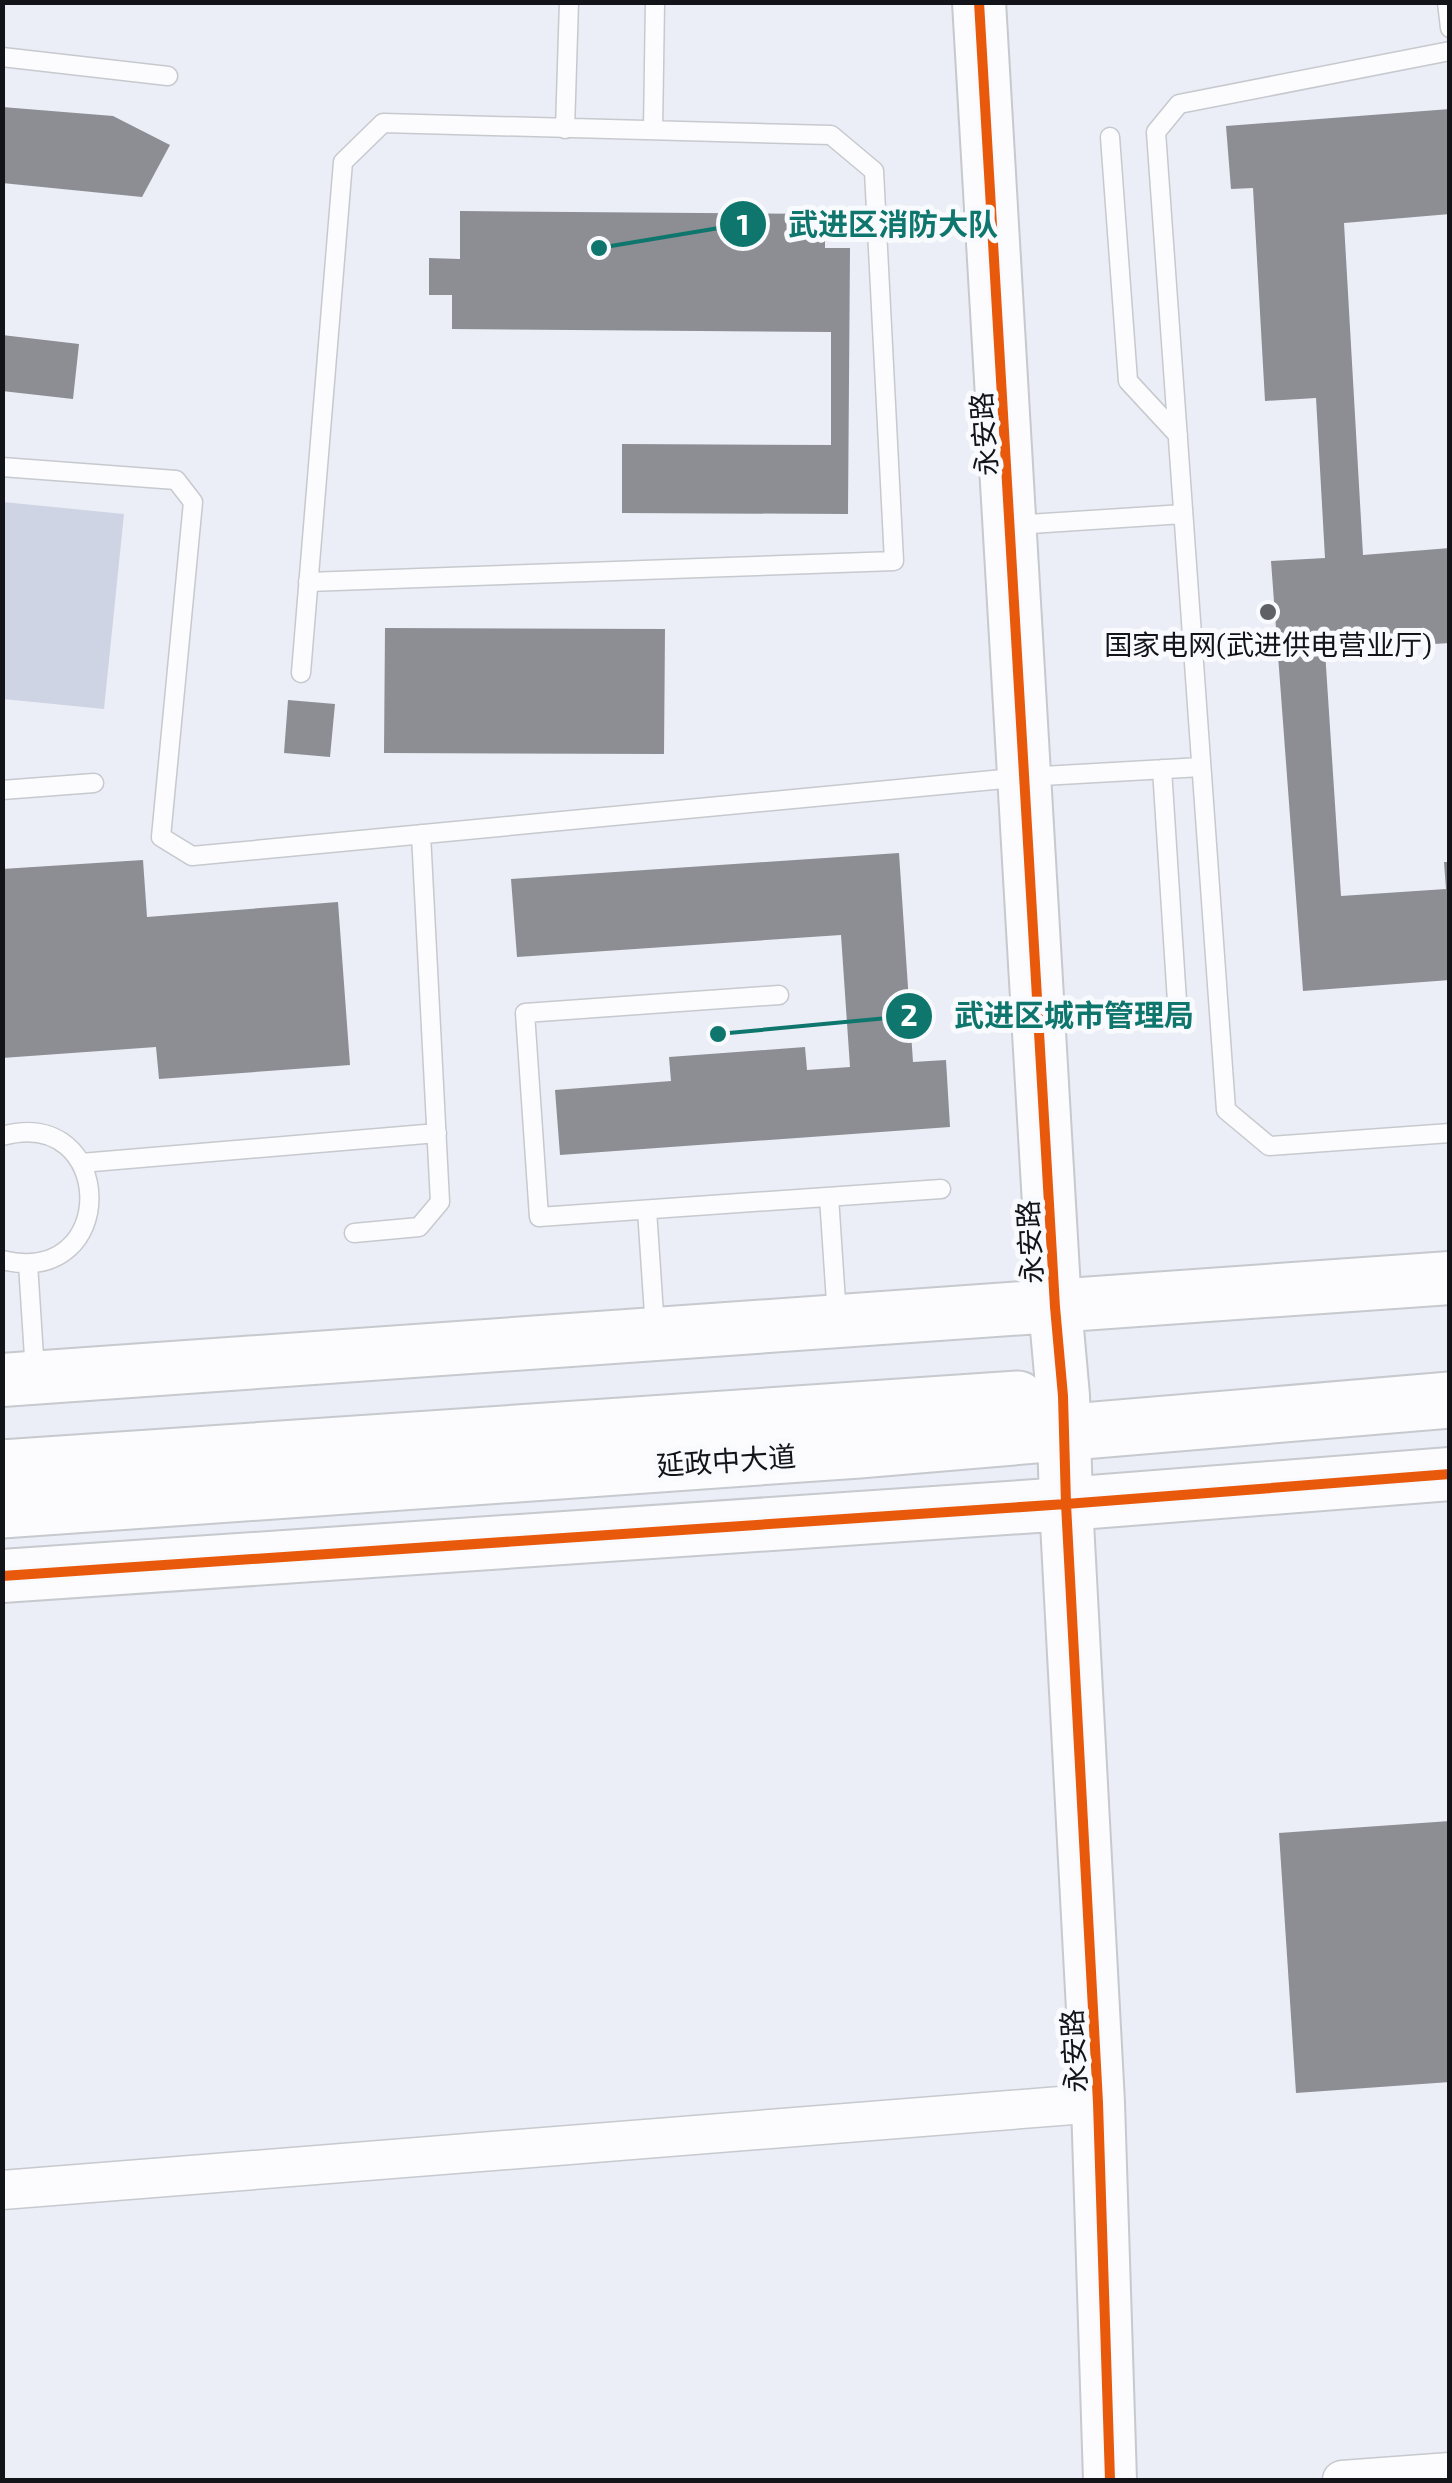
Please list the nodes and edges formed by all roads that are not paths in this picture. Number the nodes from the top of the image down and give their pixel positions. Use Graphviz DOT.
graph roads {
  1 [pos="569,2"];
  2 [pos="655,2"];
  3 [pos="978,2"];
  4 [pos="1447,2"];
  5 [pos="1450,28"];
  6 [pos="1450,52"];
  7 [pos="2,57"];
  8 [pos="168,76"];
  9 [pos="565,128"];
  10 [pos="653,130"];
  11 [pos="1110,137"];
  12 [pos="1178,435"];
  13 [pos="2,466"];
  14 [pos="1183,514"];
  15 [pos="1011,525"];
  16 [pos="308,582"];
  17 [pos="301,673"];
  18 [pos="1201,767"];
  19 [pos="1162,769"];
  20 [pos="1025,777"];
  21 [pos="94,783"];
  22 [pos="2,790"];
  23 [pos="420,834"];
  24 [pos="779,995"];
  25 [pos="1178,1017"];
  26 [pos="437,1133"];
  27 [pos="1450,1133"];
  28 [pos="2,1136"];
  29 [pos="81,1163"];
  30 [pos="941,1189"];
  31 [pos="829,1197"];
  32 [pos="648,1210"];
  33 [pos="354,1233"];
  34 [pos="2,1260"];
  35 [pos="28,1264"];
  36 [pos="1450,1278"];
  37 [pos="1055,1307"];
  38 [pos="838,1322"];
  39 [pos="656,1335"];
  40 [pos="1450,1362"];
  41 [pos="19,1379"];
  42 [pos="1450,1400"];
  43 [pos="1062,1414"];
  44 [pos="2,1468"];
  45 [pos="1450,1474"];
  46 [pos="1066,1504"];
  47 [pos="2,1510"];
  48 [pos="2,1576"];
  49 [pos="1098,2103"];
  50 [pos="2,2190"];
  51 [pos="1450,2472"];
  52 [pos="1110,2480"];
  53 [pos="1342,2480"];
  1 -- 9 [label="lane"];
  2 -- 10 [label="lane"];
  3 -- 15 [label="street, 永安路"];
  4 -- 5 [label="lane"];
  6 -- 12 [label="lane"];
  7 -- 8 [label="lane"];
  9 -- 10 [label="lane"];
  9 -- 16 [label="lane"];
  10 -- 16 [label="lane"];
  11 -- 12 [label="lane"];
  12 -- 14 [label="lane"];
  13 -- 23 [label="lane"];
  14 -- 15 [label="lane"];
  14 -- 18 [label="lane"];
  15 -- 20 [label="street, 永安路"];
  16 -- 17 [label="lane"];
  18 -- 19 [label="lane"];
  18 -- 27 [label="lane"];
  19 -- 20 [label="lane"];
  19 -- 25 [label="lane"];
  20 -- 23 [label="lane"];
  20 -- 37 [label="street, 永安路"];
  21 -- 22 [label="lane"];
  23 -- 26 [label="lane"];
  24 -- 32 [label="lane"];
  26 -- 29 [label="lane"];
  26 -- 33 [label="lane"];
  28 -- 29 [label="lane"];
  29 -- 35 [label="lane"];
  30 -- 31 [label="lane"];
  31 -- 32 [label="lane"];
  31 -- 38 [label="lane"];
  32 -- 39 [label="lane"];
  34 -- 35 [label="lane"];
  35 -- 41 [label="lane"];
  36 -- 37 [label="street"];
  37 -- 38 [label="street"];
  37 -- 43 [label="street, 永安路"];
  38 -- 39 [label="street"];
  39 -- 41 [label="street"];
  40 -- 43 [label="main road, 延政中大道"];
  42 -- 43 [label="main road, 延政中大道"];
  43 -- 44 [label="main road, 延政中大道"];
  43 -- 46 [label="street, 永安路"];
  43 -- 47 [label="main road, 延政中大道"];
  45 -- 46 [label="street"];
  46 -- 48 [label="street"];
  46 -- 49 [label="street, 永安路"];
  49 -- 50 [label="street"];
  49 -- 52 [label="street, 永安路"];
  51 -- 53 [label="street"];
}
